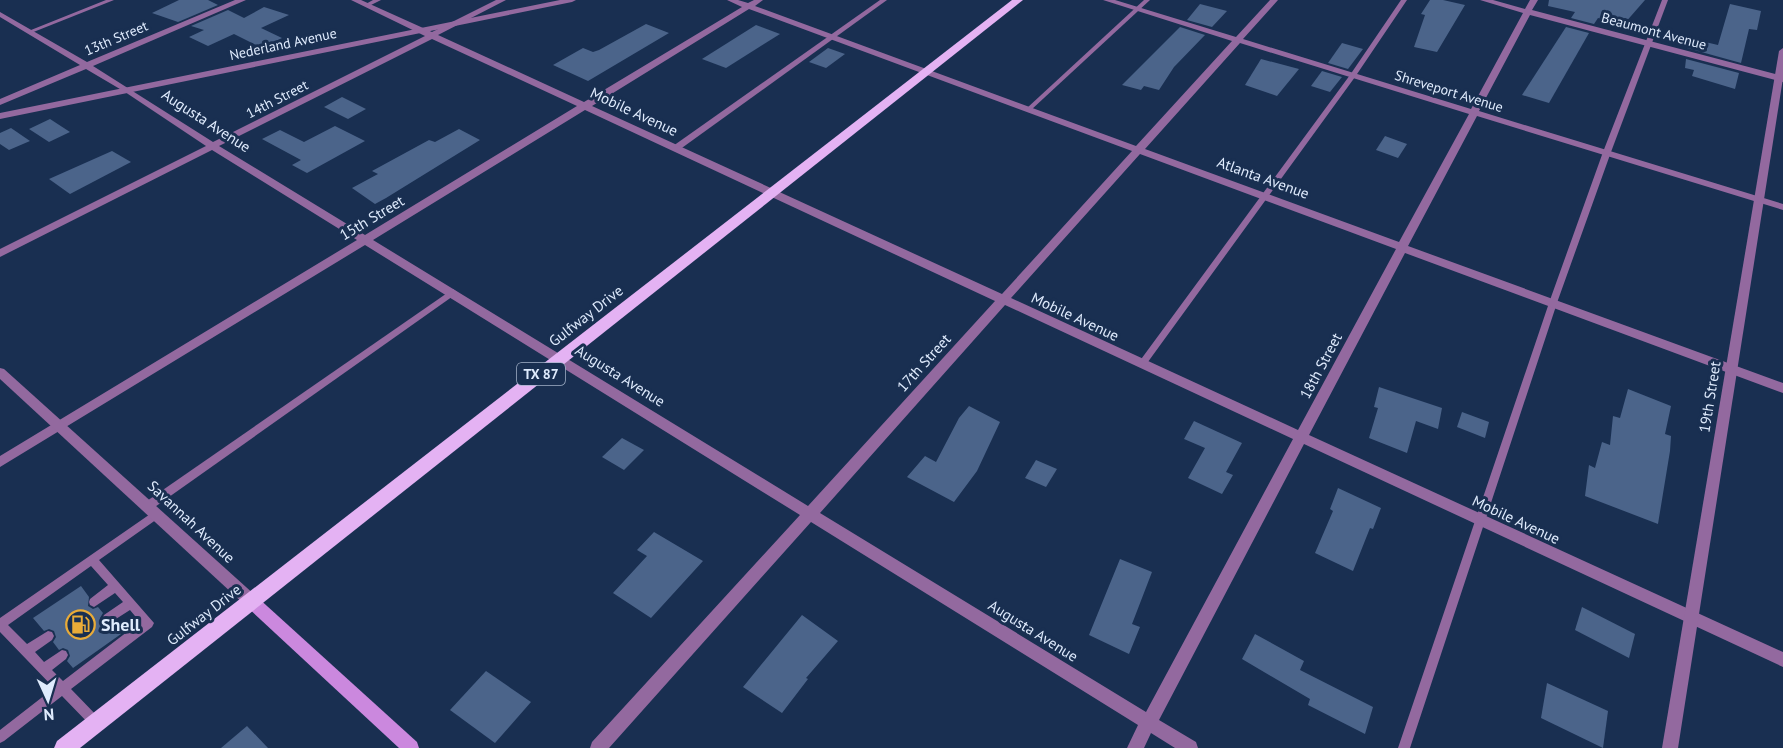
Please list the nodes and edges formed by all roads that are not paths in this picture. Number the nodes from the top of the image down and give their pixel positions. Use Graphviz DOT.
graph roads {
  1 [pos="111,0"];
  2 [pos="242,0"];
  3 [pos="355,0"];
  4 [pos="502,0"];
  5 [pos="572,0"];
  6 [pos="731,0"];
  7 [pos="759,0"];
  8 [pos="884,0"];
  9 [pos="1018,0"];
  10 [pos="1107,0"];
  11 [pos="1146,0"];
  12 [pos="1274,0"];
  13 [pos="1404,0"];
  14 [pos="1484,0"];
  15 [pos="1534,0"];
  16 [pos="1665,0"];
  17 [pos="373,3"];
  18 [pos="748,6"];
  19 [pos="1137,9"];
  20 [pos="1528,12"];
  21 [pos="0,14"];
  22 [pos="450,25"];
  23 [pos="29,32"];
  24 [pos="425,33"];
  25 [pos="834,38"];
  26 [pos="1238,40"];
  27 [pos="1649,44"];
  28 [pos="1783,51"];
  29 [pos="86,66"];
  30 [pos="927,72"];
  31 [pos="1353,76"];
  32 [pos="1781,79"];
  33 [pos="128,90"];
  34 [pos="0,102"];
  35 [pos="585,106"];
  36 [pos="1029,109"];
  37 [pos="1475,113"];
  38 [pos="0,116"];
  39 [pos="214,147"];
  40 [pos="676,148"];
  41 [pos="1139,150"];
  42 [pos="1607,153"];
  43 [pos="772,193"];
  44 [pos="1265,197"];
  45 [pos="1758,200"];
  46 [pos="1783,207"];
  47 [pos="366,239"];
  48 [pos="1402,247"];
  49 [pos="0,253"];
  50 [pos="453,292"];
  51 [pos="1004,300"];
  52 [pos="1554,303"];
  53 [pos="561,358"];
  54 [pos="1142,364"];
  55 [pos="1731,369"];
  56 [pos="0,372"];
  57 [pos="1783,388"];
  58 [pos="60,426"];
  59 [pos="1300,437"];
  60 [pos="0,462"];
  61 [pos="152,510"];
  62 [pos="811,513"];
  63 [pos="1479,520"];
  64 [pos="92,559"];
  65 [pos="116,586"];
  66 [pos="251,601"];
  67 [pos="94,602"];
  68 [pos="131,603"];
  69 [pos="1691,617"];
  70 [pos="108,619"];
  71 [pos="0,624"];
  72 [pos="48,636"];
  73 [pos="27,651"];
  74 [pos="62,655"];
  75 [pos="1783,660"];
  76 [pos="44,669"];
  77 [pos="63,689"];
  78 [pos="96,723"];
  79 [pos="1149,723"];
  80 [pos="0,737"];
  81 [pos="64,748"];
  82 [pos="411,748"];
  83 [pos="598,748"];
  84 [pos="1135,748"];
  85 [pos="1190,748"];
  86 [pos="1404,748"];
  87 [pos="1670,748"];
  1 -- 23 [label="lane"];
  2 -- 29 [label="street, 13th Street"];
  3 -- 17 [label="street, Mobile Avenue"];
  4 -- 22 [label="street, 14th Street"];
  5 -- 22 [label="street"];
  6 -- 18 [label="street, Atlanta Avenue"];
  7 -- 18 [label="street, 15th Street"];
  8 -- 25 [label="lane"];
  9 -- 30 [label="main road, Gulfway Drive / TX 87"];
  10 -- 19 [label="street, Shreveport Avenue"];
  11 -- 19 [label="lane"];
  12 -- 26 [label="street, 17th Street"];
  13 -- 31 [label="lane"];
  14 -- 20 [label="street, Beaumont Avenue"];
  15 -- 20 [label="street, 18th Street"];
  16 -- 27 [label="lane"];
  17 -- 24 [label="street, Mobile Avenue"];
  18 -- 25 [label="street, Atlanta Avenue"];
  18 -- 35 [label="street, 15th Street"];
  19 -- 26 [label="street, Shreveport Avenue"];
  19 -- 36 [label="lane"];
  20 -- 27 [label="street, Beaumont Avenue"];
  20 -- 37 [label="street, 18th Street"];
  21 -- 23 [label="street, Augusta Avenue"];
  22 -- 24 [label="street, 14th Street"];
  23 -- 29 [label="street, Augusta Avenue"];
  24 -- 33 [label="street, Nederland Avenue"];
  24 -- 35 [label="street, Mobile Avenue"];
  24 -- 39 [label="street, 14th Street"];
  25 -- 30 [label="street, Atlanta Avenue"];
  25 -- 40 [label="lane"];
  26 -- 31 [label="street, Shreveport Avenue"];
  26 -- 41 [label="street, 17th Street"];
  27 -- 32 [label="street, Beaumont Avenue"];
  27 -- 42 [label="lane"];
  28 -- 32 [label="street, 19th Street"];
  29 -- 33 [label="street, Augusta Avenue"];
  29 -- 34 [label="street, 13th Street"];
  30 -- 36 [label="street, Atlanta Avenue"];
  30 -- 43 [label="main road, Gulfway Drive / TX 87"];
  31 -- 37 [label="street, Shreveport Avenue"];
  31 -- 44 [label="lane"];
  32 -- 45 [label="street, 19th Street"];
  33 -- 38 [label="street, Nederland Avenue"];
  33 -- 39 [label="street, Augusta Avenue"];
  35 -- 40 [label="street, Mobile Avenue"];
  35 -- 47 [label="street, 15th Street"];
  36 -- 41 [label="street, Atlanta Avenue"];
  37 -- 42 [label="street, Shreveport Avenue"];
  37 -- 48 [label="street, 18th Street"];
  39 -- 47 [label="street, Augusta Avenue"];
  39 -- 49 [label="street, 14th Street"];
  40 -- 43 [label="street, Mobile Avenue"];
  41 -- 44 [label="street, Atlanta Avenue"];
  41 -- 51 [label="street, 17th Street"];
  42 -- 45 [label="street, Shreveport Avenue"];
  42 -- 52 [label="lane"];
  43 -- 51 [label="street, Mobile Avenue"];
  43 -- 53 [label="main road, Gulfway Drive / TX 87"];
  44 -- 48 [label="street, Atlanta Avenue"];
  44 -- 54 [label="lane"];
  45 -- 46 [label="street, Shreveport Avenue"];
  45 -- 55 [label="street, 19th Street"];
  47 -- 50 [label="street, Augusta Avenue"];
  47 -- 58 [label="street, 15th Street"];
  48 -- 52 [label="street, Atlanta Avenue"];
  48 -- 59 [label="street, 18th Street"];
  50 -- 53 [label="street, Augusta Avenue"];
  50 -- 61 [label="lane"];
  51 -- 54 [label="street, Mobile Avenue"];
  51 -- 62 [label="street, 17th Street"];
  52 -- 55 [label="street, Atlanta Avenue"];
  52 -- 63 [label="lane"];
  53 -- 62 [label="street, Augusta Avenue"];
  53 -- 66 [label="main road, Gulfway Drive / TX 87"];
  54 -- 59 [label="street, Mobile Avenue"];
  55 -- 57 [label="street, Atlanta Avenue"];
  55 -- 69 [label="street, 19th Street"];
  56 -- 58 [label="street, Savannah Avenue"];
  58 -- 60 [label="street, 15th Street"];
  58 -- 61 [label="street, Savannah Avenue"];
  59 -- 63 [label="street, Mobile Avenue"];
  59 -- 79 [label="street, 18th Street"];
  61 -- 64 [label="lane"];
  61 -- 66 [label="street, Savannah Avenue"];
  62 -- 79 [label="street, Augusta Avenue"];
  62 -- 83 [label="street, 17th Street"];
  63 -- 69 [label="street, Mobile Avenue"];
  63 -- 86 [label="lane"];
  64 -- 65 [label="lane"];
  64 -- 71 [label="lane"];
  65 -- 67 [label="lane"];
  65 -- 68 [label="lane"];
  66 -- 78 [label="main road, Gulfway Drive / TX 87"];
  66 -- 82 [label="main road, Savannah Avenue"];
  68 -- 70 [label="lane"];
  68 -- 77 [label="lane"];
  69 -- 75 [label="street, Mobile Avenue"];
  69 -- 87 [label="street, 19th Street"];
  71 -- 73 [label="lane"];
  72 -- 73 [label="lane"];
  73 -- 76 [label="lane"];
  74 -- 76 [label="lane"];
  76 -- 77 [label="lane"];
  77 -- 78 [label="lane"];
  77 -- 80 [label="lane"];
  78 -- 81 [label="main road, Gulfway Drive / TX 87"];
  79 -- 84 [label="street, 18th Street"];
  79 -- 85 [label="street, Augusta Avenue"];
}
